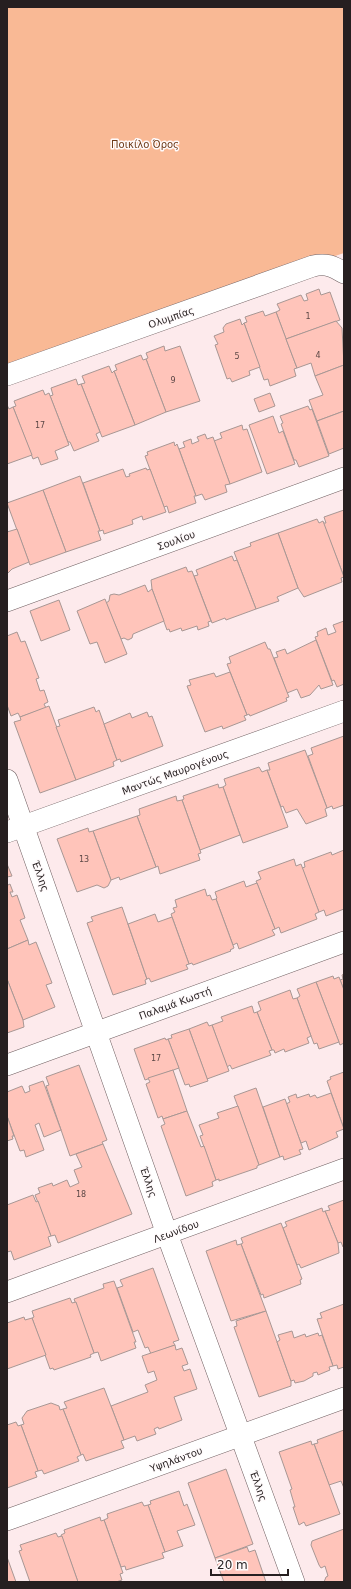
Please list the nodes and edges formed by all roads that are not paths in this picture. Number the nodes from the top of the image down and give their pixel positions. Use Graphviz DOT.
graph roads {
  1 [pos="340,270"];
  2 [pos="7,375"];
  3 [pos="344,478"];
  4 [pos="7,601"];
  5 [pos="344,712"];
  6 [pos="7,780"];
  7 [pos="15,829"];
  8 [pos="344,942"];
  9 [pos="97,1032"];
  10 [pos="7,1065"];
  11 [pos="344,1169"];
  12 [pos="168,1234"];
  13 [pos="7,1292"];
  14 [pos="344,1398"];
  15 [pos="241,1436"];
  16 [pos="7,1520"];
  17 [pos="294,1582"];
  1 -- 2 [label="street, Ολυμπίας"];
  3 -- 4 [label="street, Σουλίου"];
  5 -- 7 [label="street, Μαντώς Μαυρογένους"];
  6 -- 7 [label="street, Έλλης"];
  7 -- 9 [label="street, Έλλης"];
  8 -- 9 [label="street, Παλαμά Κωστή"];
  9 -- 10 [label="street, Παλαμά Κωστή"];
  9 -- 12 [label="street, Έλλης"];
  11 -- 12 [label="street, Λεωνίδου"];
  12 -- 13 [label="street, Λεωνίδου"];
  12 -- 15 [label="street, Έλλης"];
  14 -- 15 [label="street, Υψηλάντου"];
  15 -- 16 [label="street, Υψηλάντου"];
  15 -- 17 [label="street, Έλλης"];
}
